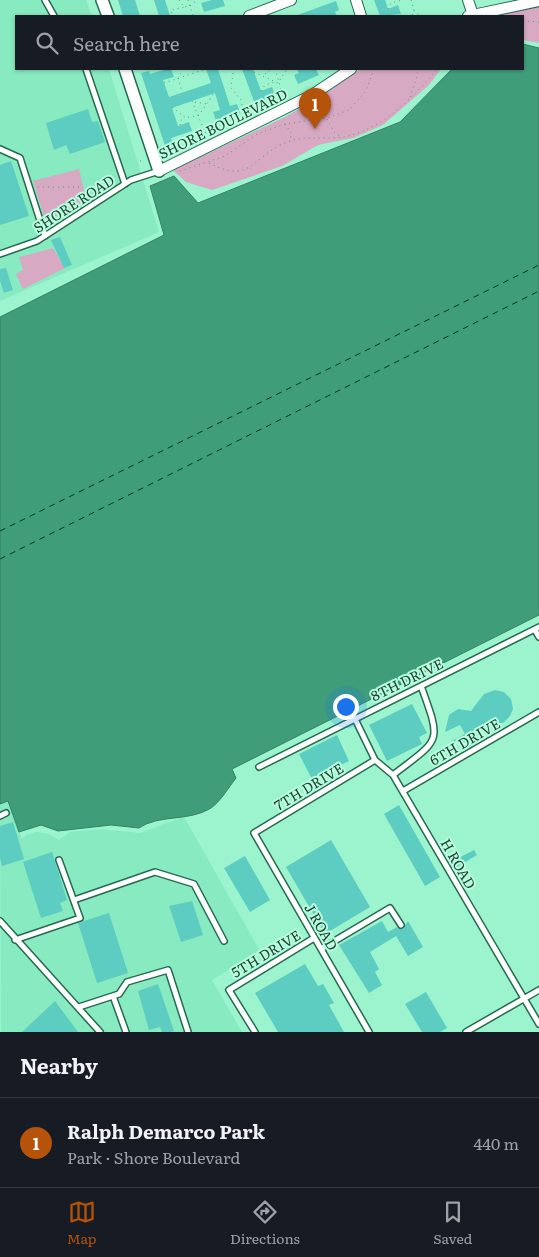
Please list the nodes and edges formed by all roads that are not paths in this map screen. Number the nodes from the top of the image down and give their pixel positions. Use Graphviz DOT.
graph roads {
  1 [pos="46,0"];
  2 [pos="102,0"];
  3 [pos="291,0"];
  4 [pos="356,0"];
  5 [pos="468,0"];
  6 [pos="536,1"];
  7 [pos="54,15"];
  8 [pos="108,15"];
  9 [pos="252,15"];
  10 [pos="361,15"];
  11 [pos="470,15"];
  12 [pos="474,15"];
  13 [pos="86,70"];
  14 [pos="133,70"];
  15 [pos="350,70"];
  16 [pos="0,150"];
  17 [pos="159,171"];
  18 [pos="125,184"];
  19 [pos="45,236"];
  20 [pos="0,254"];
  21 [pos="537,629"];
  22 [pos="539,638"];
  23 [pos="421,686"];
  24 [pos="539,712"];
  25 [pos="355,719"];
  26 [pos="375,760"];
  27 [pos="259,767"];
  28 [pos="393,775"];
  29 [pos="403,791"];
  30 [pos="6,813"];
  31 [pos="0,816"];
  32 [pos="254,833"];
  33 [pos="59,860"];
  34 [pos="74,900"];
  35 [pos="0,921"];
  36 [pos="401,925"];
  37 [pos="314,938"];
  38 [pos="15,940"];
  39 [pos="224,941"];
  40 [pos="321,949"];
  41 [pos="539,990"];
  42 [pos="113,996"];
  43 [pos="524,998"];
  44 [pos="79,1007"];
  45 [pos="539,1024"];
  46 [pos="100,1032"];
  47 [pos="126,1032"];
  48 [pos="188,1032"];
  49 [pos="254,1032"];
  50 [pos="369,1032"];
  51 [pos="466,1032"];
  1 -- 7 [label="lane"];
  2 -- 8 [label="street"];
  3 -- 9 [label="street"];
  4 -- 10 [label="street"];
  5 -- 11 [label="street"];
  6 -- 12 [label="street"];
  13 -- 18 [label="lane"];
  14 -- 17 [label="street"];
  15 -- 17 [label="street, SHORE BOULEVARD"];
  16 -- 19 [label="lane"];
  17 -- 18 [label="lane, SHORE ROAD"];
  18 -- 19 [label="lane, SHORE ROAD"];
  19 -- 20 [label="lane, SHORE ROAD"];
  21 -- 22 [label="lane"];
  21 -- 23 [label="lane, 8TH DRIVE"];
  23 -- 25 [label="lane, 8TH DRIVE"];
  23 -- 28 [label="lane"];
  24 -- 29 [label="lane, 6TH DRIVE"];
  25 -- 26 [label="lane, H ROAD"];
  25 -- 27 [label="lane, 8TH DRIVE"];
  26 -- 28 [label="lane, H ROAD"];
  26 -- 32 [label="lane, 7TH DRIVE"];
  28 -- 29 [label="lane, H ROAD"];
  29 -- 43 [label="lane, H ROAD"];
  30 -- 31 [label="lane"];
  32 -- 37 [label="lane, J ROAD"];
  33 -- 34 [label="lane"];
  34 -- 38 [label="lane"];
  34 -- 39 [label="lane"];
  35 -- 38 [label="lane"];
  36 -- 40 [label="lane, 5TH DRIVE"];
  37 -- 40 [label="lane, J ROAD"];
  37 -- 49 [label="lane, 5TH DRIVE"];
  38 -- 44 [label="lane"];
  40 -- 50 [label="lane, J ROAD"];
  41 -- 43 [label="lane"];
  42 -- 44 [label="lane"];
  42 -- 47 [label="lane"];
  42 -- 48 [label="lane"];
  43 -- 45 [label="lane, H ROAD"];
  43 -- 51 [label="lane"];
  44 -- 46 [label="lane"];
}
